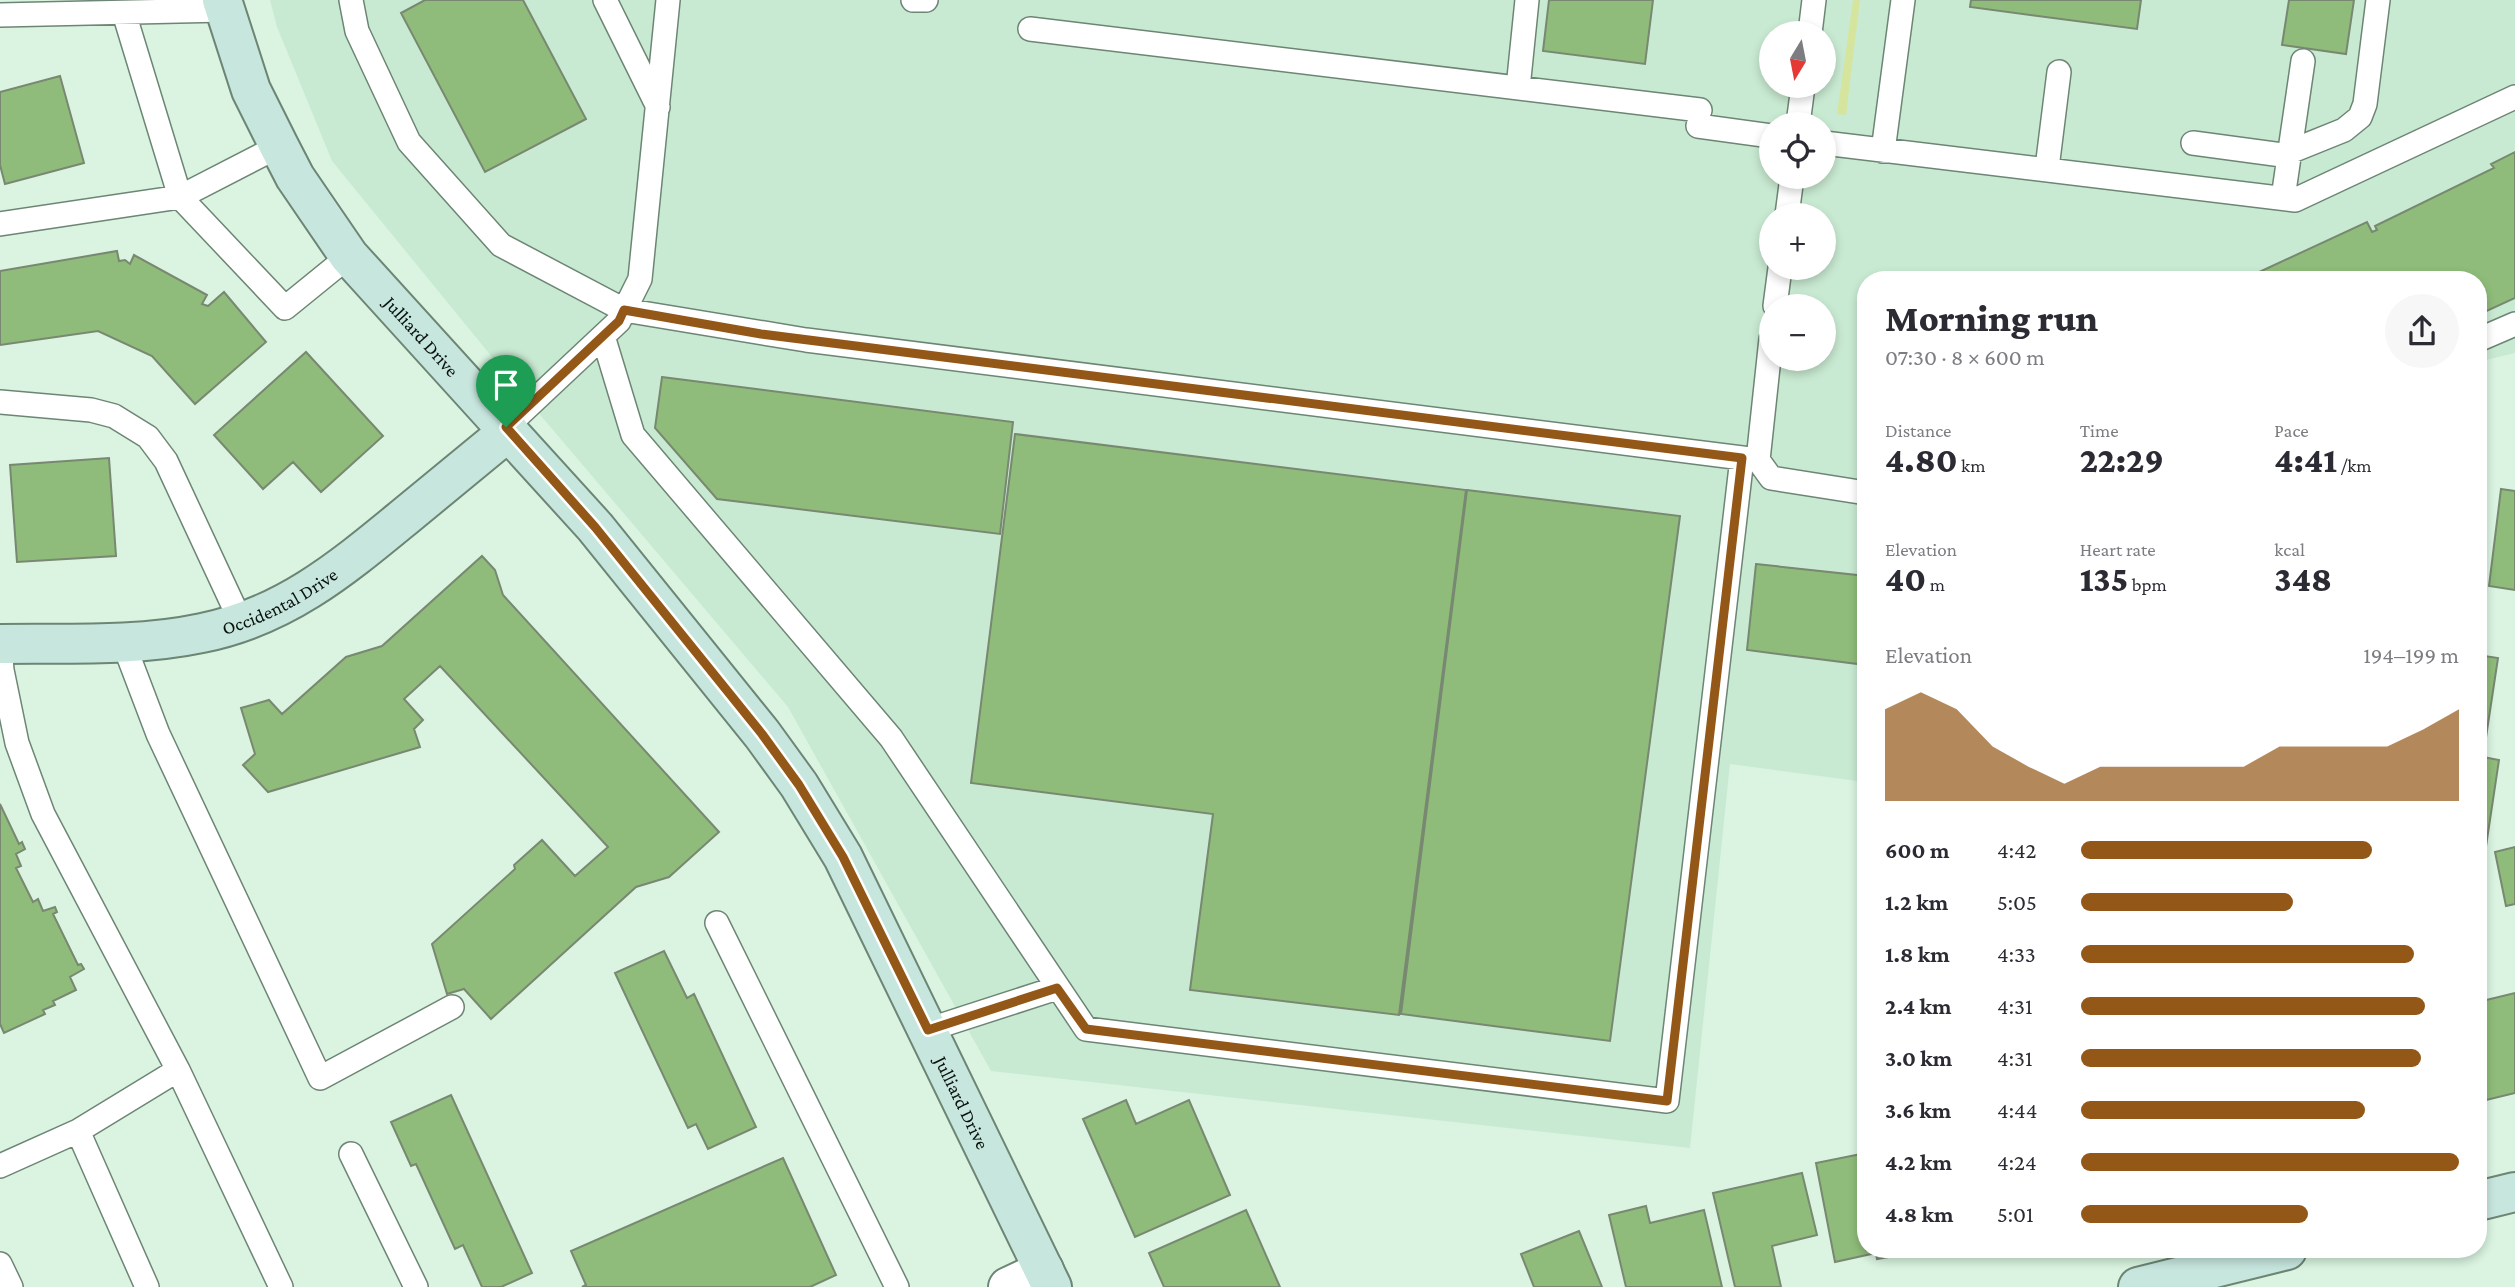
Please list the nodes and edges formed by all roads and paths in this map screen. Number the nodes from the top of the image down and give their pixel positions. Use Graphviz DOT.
graph roads {
  1 [pos="351,0"];
  2 [pos="605,0"];
  3 [pos="668,0"];
  4 [pos="913,0"];
  5 [pos="926,0"];
  6 [pos="1527,0"];
  7 [pos="1814,0"];
  8 [pos="1903,0"];
  9 [pos="2378,0"];
  10 [pos="223,5"];
  11 [pos="124,13"];
  12 [pos="0,15"];
  13 [pos="1811,21"];
  14 [pos="1030,29"];
  15 [pos="2303,61"];
  16 [pos="2059,72"];
  17 [pos="1518,88"];
  18 [pos="2515,97"];
  19 [pos="658,107"];
  20 [pos="1759,133"];
  21 [pos="2193,143"];
  22 [pos="1836,144"];
  23 [pos="279,146"];
  24 [pos="1883,150"];
  25 [pos="2290,151"];
  26 [pos="2047,168"];
  27 [pos="180,197"];
  28 [pos="2283,198"];
  29 [pos="0,224"];
  30 [pos="349,256"];
  31 [pos="624,310"];
  32 [pos="2515,324"];
  33 [pos="603,336"];
  34 [pos="2487,336"];
  35 [pos="1765,371"];
  36 [pos="0,402"];
  37 [pos="508,429"];
  38 [pos="1750,459"];
  39 [pos="1857,492"];
  40 [pos="241,622"];
  41 [pos="123,642"];
  42 [pos="0,646"];
  43 [pos="717,923"];
  44 [pos="1057,988"];
  45 [pos="452,1007"];
  46 [pos="928,1030"];
  47 [pos="178,1070"];
  48 [pos="78,1131"];
  49 [pos="351,1154"];
  50 [pos="0,1166"];
  51 [pos="2515,1192"];
  52 [pos="2487,1199"];
  53 [pos="2255,1258"];
  54 [pos="0,1264"];
  55 [pos="1048,1278"];
  56 [pos="11,1287"];
  57 [pos="147,1287"];
  58 [pos="281,1287"];
  59 [pos="416,1287"];
  60 [pos="897,1287"];
  61 [pos="1007,1287"];
  62 [pos="2138,1287"];
  1 -- 31 [label="lane"];
  2 -- 19 [label="lane"];
  3 -- 19 [label="lane"];
  4 -- 5 [label="lane"];
  6 -- 17 [label="lane"];
  7 -- 13 [label="lane"];
  8 -- 24 [label="lane"];
  9 -- 25 [label="lane"];
  10 -- 11 [label="lane"];
  10 -- 23 [label="street, Julliard Drive"];
  11 -- 12 [label="lane"];
  11 -- 27 [label="lane"];
  14 -- 17 [label="lane"];
  15 -- 25 [label="lane"];
  16 -- 26 [label="lane"];
  17 -- 20 [label="lane"];
  18 -- 28 [label="lane"];
  19 -- 31 [label="lane"];
  21 -- 25 [label="lane"];
  22 -- 24 [label="lane"];
  23 -- 27 [label="lane"];
  23 -- 30 [label="street, Julliard Drive"];
  24 -- 26 [label="lane"];
  25 -- 28 [label="lane"];
  26 -- 28 [label="lane"];
  27 -- 29 [label="lane"];
  27 -- 30 [label="lane"];
  30 -- 37 [label="street, Julliard Drive"];
  31 -- 33 [label="lane"];
  31 -- 38 [label="lane"];
  32 -- 34 [label="lane"];
  33 -- 37 [label="lane"];
  33 -- 44 [label="lane"];
  35 -- 38 [label="lane"];
  36 -- 40 [label="lane"];
  37 -- 40 [label="street, Occidental Drive"];
  37 -- 46 [label="street, Julliard Drive"];
  38 -- 39 [label="lane"];
  38 -- 44 [label="lane"];
  40 -- 41 [label="street, Occidental Drive"];
  41 -- 42 [label="street, Occidental Drive"];
  41 -- 45 [label="lane"];
  42 -- 47 [label="lane"];
  43 -- 60 [label="lane"];
  44 -- 46 [label="lane"];
  46 -- 55 [label="street, Julliard Drive"];
  47 -- 48 [label="lane"];
  47 -- 58 [label="lane"];
  48 -- 50 [label="lane"];
  48 -- 57 [label="lane"];
  49 -- 59 [label="lane"];
  51 -- 52 [label="street"];
  53 -- 62 [label="street"];
  54 -- 56 [label="lane"];
  55 -- 61 [label="street"];
}
